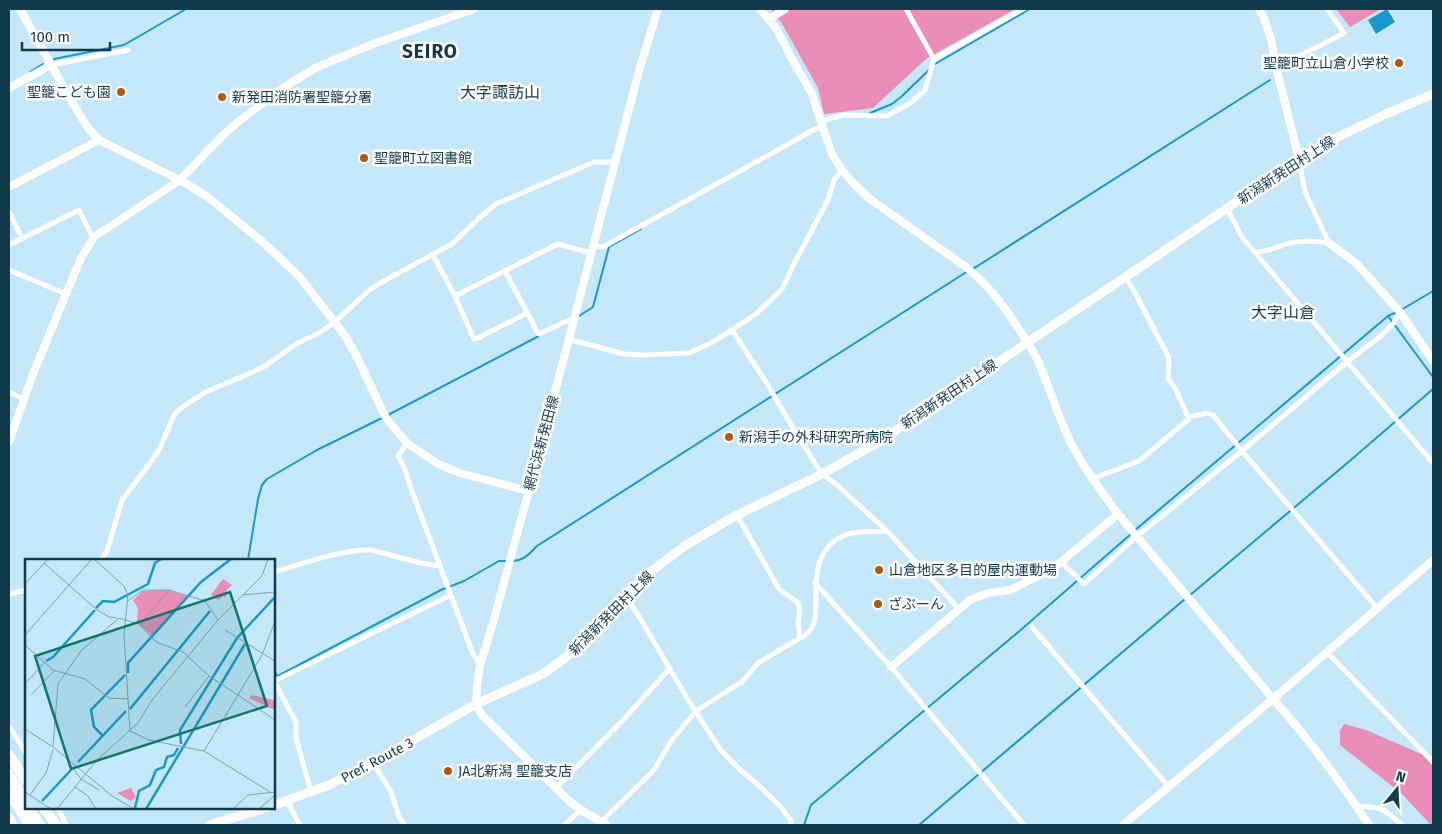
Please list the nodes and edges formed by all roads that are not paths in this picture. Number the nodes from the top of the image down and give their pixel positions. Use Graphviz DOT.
graph roads {
  1 [pos="20,9"];
  2 [pos="474,9"];
  3 [pos="658,9"];
  4 [pos="760,9"];
  5 [pos="784,9"];
  6 [pos="906,9"];
  7 [pos="1023,9"];
  8 [pos="1259,9"];
  9 [pos="1327,9"];
  10 [pos="769,19"];
  11 [pos="128,50"];
  12 [pos="934,59"];
  13 [pos="51,65"];
  14 [pos="1276,67"];
  15 [pos="9,88"];
  16 [pos="1433,94"];
  17 [pos="822,124"];
  18 [pos="99,140"];
  19 [pos="1299,159"];
  20 [pos="615,162"];
  21 [pos="842,170"];
  22 [pos="180,180"];
  23 [pos="9,187"];
  24 [pos="1227,208"];
  25 [pos="9,212"];
  26 [pos="94,237"];
  27 [pos="22,238"];
  28 [pos="1329,243"];
  29 [pos="9,245"];
  30 [pos="592,250"];
  31 [pos="1255,252"];
  32 [pos="433,255"];
  33 [pos="9,270"];
  34 [pos="505,271"];
  35 [pos="1125,276"];
  36 [pos="66,294"];
  37 [pos="455,296"];
  38 [pos="1400,312"];
  39 [pos="527,313"];
  40 [pos="573,320"];
  41 [pos="335,322"];
  42 [pos="732,330"];
  43 [pos="568,339"];
  44 [pos="1028,342"];
  45 [pos="1348,361"];
  46 [pos="1433,361"];
  47 [pos="9,392"];
  48 [pos="24,399"];
  49 [pos="1188,416"];
  50 [pos="9,442"];
  51 [pos="407,443"];
  52 [pos="1242,452"];
  53 [pos="1433,463"];
  54 [pos="822,474"];
  55 [pos="1092,479"];
  56 [pos="528,491"];
  57 [pos="1118,514"];
  58 [pos="737,515"];
  59 [pos="887,531"];
  60 [pos="1136,537"];
  61 [pos="102,559"];
  62 [pos="1433,560"];
  63 [pos="1061,562"];
  64 [pos="439,566"];
  65 [pos="275,572"];
  66 [pos="815,582"];
  67 [pos="25,590"];
  68 [pos="9,594"];
  69 [pos="450,595"];
  70 [pos="625,595"];
  71 [pos="959,609"];
  72 [pos="1378,609"];
  73 [pos="1032,628"];
  74 [pos="800,638"];
  75 [pos="1328,652"];
  76 [pos="480,665"];
  77 [pos="891,667"];
  78 [pos="670,668"];
  79 [pos="275,681"];
  80 [pos="275,683"];
  81 [pos="1273,700"];
  82 [pos="476,704"];
  83 [pos="696,711"];
  84 [pos="9,726"];
  85 [pos="25,751"];
  86 [pos="9,755"];
  87 [pos="1433,762"];
  88 [pos="374,763"];
  89 [pos="9,774"];
  90 [pos="25,779"];
  91 [pos="1169,787"];
  92 [pos="556,788"];
  93 [pos="9,792"];
  94 [pos="312,792"];
  95 [pos="25,800"];
  96 [pos="287,801"];
  97 [pos="275,806"];
  98 [pos="1357,807"];
  99 [pos="31,809"];
  100 [pos="45,809"];
  101 [pos="58,809"];
  102 [pos="263,809"];
  103 [pos="581,810"];
  104 [pos="9,818"];
  105 [pos="604,824"];
  106 [pos="12,825"];
  107 [pos="29,825"];
  108 [pos="40,825"];
  109 [pos="56,825"];
  110 [pos="66,825"];
  111 [pos="210,825"];
  112 [pos="300,825"];
  113 [pos="405,825"];
  114 [pos="564,825"];
  115 [pos="790,825"];
  116 [pos="1024,825"];
  117 [pos="1123,825"];
  118 [pos="1369,825"];
  119 [pos="1402,825"];
  1 -- 13 [label="street"];
  2 -- 22 [label="street"];
  3 -- 20 [label="street, 網代浜新発田線"];
  4 -- 10 [label="street"];
  5 -- 10 [label="street"];
  6 -- 12 [label="street"];
  7 -- 12 [label="street"];
  8 -- 14 [label="street"];
  9 -- 14 [label="street"];
  10 -- 17 [label="street"];
  11 -- 13 [label="street"];
  12 -- 17 [label="street"];
  13 -- 15 [label="street"];
  13 -- 18 [label="street"];
  14 -- 19 [label="street"];
  16 -- 19 [label="main road, 新潟新発田村上線"];
  17 -- 21 [label="street"];
  17 -- 30 [label="street"];
  18 -- 22 [label="street"];
  18 -- 23 [label="street"];
  19 -- 24 [label="main road, 新潟新発田村上線"];
  19 -- 28 [label="street"];
  20 -- 30 [label="street, 網代浜新発田線"];
  20 -- 32 [label="street"];
  21 -- 42 [label="street"];
  21 -- 44 [label="street"];
  22 -- 26 [label="street"];
  22 -- 41 [label="street"];
  24 -- 31 [label="street"];
  24 -- 35 [label="main road, 新潟新発田村上線"];
  25 -- 27 [label="street"];
  26 -- 27 [label="street"];
  26 -- 36 [label="street"];
  27 -- 29 [label="street"];
  28 -- 31 [label="street"];
  28 -- 38 [label="street"];
  30 -- 34 [label="street"];
  30 -- 40 [label="street, 網代浜新発田線"];
  31 -- 45 [label="street"];
  32 -- 37 [label="street"];
  32 -- 41 [label="street"];
  33 -- 36 [label="street"];
  34 -- 37 [label="street"];
  34 -- 39 [label="street"];
  35 -- 44 [label="main road, 新潟新発田村上線"];
  35 -- 49 [label="street"];
  36 -- 48 [label="street"];
  37 -- 39 [label="street"];
  38 -- 45 [label="street"];
  38 -- 46 [label="street"];
  39 -- 40 [label="street"];
  40 -- 43 [label="street, 網代浜新発田線"];
  41 -- 51 [label="street"];
  41 -- 61 [label="street"];
  42 -- 43 [label="street"];
  42 -- 54 [label="street"];
  43 -- 56 [label="street, 網代浜新発田線"];
  44 -- 54 [label="main road, 新潟新発田村上線"];
  44 -- 55 [label="street"];
  45 -- 52 [label="street"];
  45 -- 53 [label="street"];
  47 -- 48 [label="street"];
  48 -- 50 [label="street"];
  49 -- 52 [label="street"];
  49 -- 55 [label="street"];
  51 -- 56 [label="street"];
  51 -- 64 [label="street"];
  52 -- 60 [label="street"];
  52 -- 72 [label="street"];
  54 -- 58 [label="main road, 新潟新発田村上線"];
  54 -- 59 [label="street"];
  55 -- 57 [label="street"];
  56 -- 76 [label="street, 網代浜新発田線"];
  57 -- 60 [label="street"];
  57 -- 63 [label="street"];
  58 -- 70 [label="main road, 新潟新発田村上線"];
  58 -- 74 [label="street"];
  59 -- 66 [label="street"];
  59 -- 71 [label="street"];
  60 -- 63 [label="street"];
  60 -- 81 [label="street"];
  62 -- 72 [label="street"];
  63 -- 71 [label="street"];
  64 -- 65 [label="street"];
  64 -- 69 [label="street"];
  66 -- 74 [label="street"];
  66 -- 77 [label="street"];
  67 -- 68 [label="street"];
  69 -- 76 [label="street"];
  69 -- 79 [label="street"];
  70 -- 78 [label="street"];
  70 -- 82 [label="main road, 新潟新発田村上線"];
  71 -- 77 [label="street"];
  72 -- 75 [label="street"];
  73 -- 91 [label="street"];
  74 -- 83 [label="street"];
  75 -- 81 [label="street"];
  75 -- 87 [label="street"];
  76 -- 82 [label="street, 網代浜新発田線"];
  77 -- 116 [label="street"];
  78 -- 83 [label="street"];
  78 -- 92 [label="street"];
  80 -- 94 [label="street"];
  81 -- 91 [label="street"];
  81 -- 98 [label="street"];
  82 -- 88 [label="main road, Pref. Route 3"];
  82 -- 92 [label="street"];
  83 -- 105 [label="street"];
  83 -- 115 [label="street"];
  84 -- 85 [label="street"];
  86 -- 90 [label="highway"];
  88 -- 94 [label="main road, Pref. Route 3"];
  88 -- 113 [label="street"];
  89 -- 95 [label="highway"];
  91 -- 117 [label="street"];
  92 -- 103 [label="street"];
  93 -- 107 [label="highway"];
  94 -- 96 [label="main road, Pref. Route 3"];
  96 -- 97 [label="main road, Pref. Route 3"];
  96 -- 112 [label="street"];
  98 -- 118 [label="street"];
  98 -- 119 [label="street"];
  99 -- 108 [label="highway"];
  100 -- 109 [label="highway"];
  101 -- 110 [label="street"];
  102 -- 111 [label="main road"];
  103 -- 105 [label="street"];
  103 -- 114 [label="street"];
  104 -- 106 [label="highway"];
}
